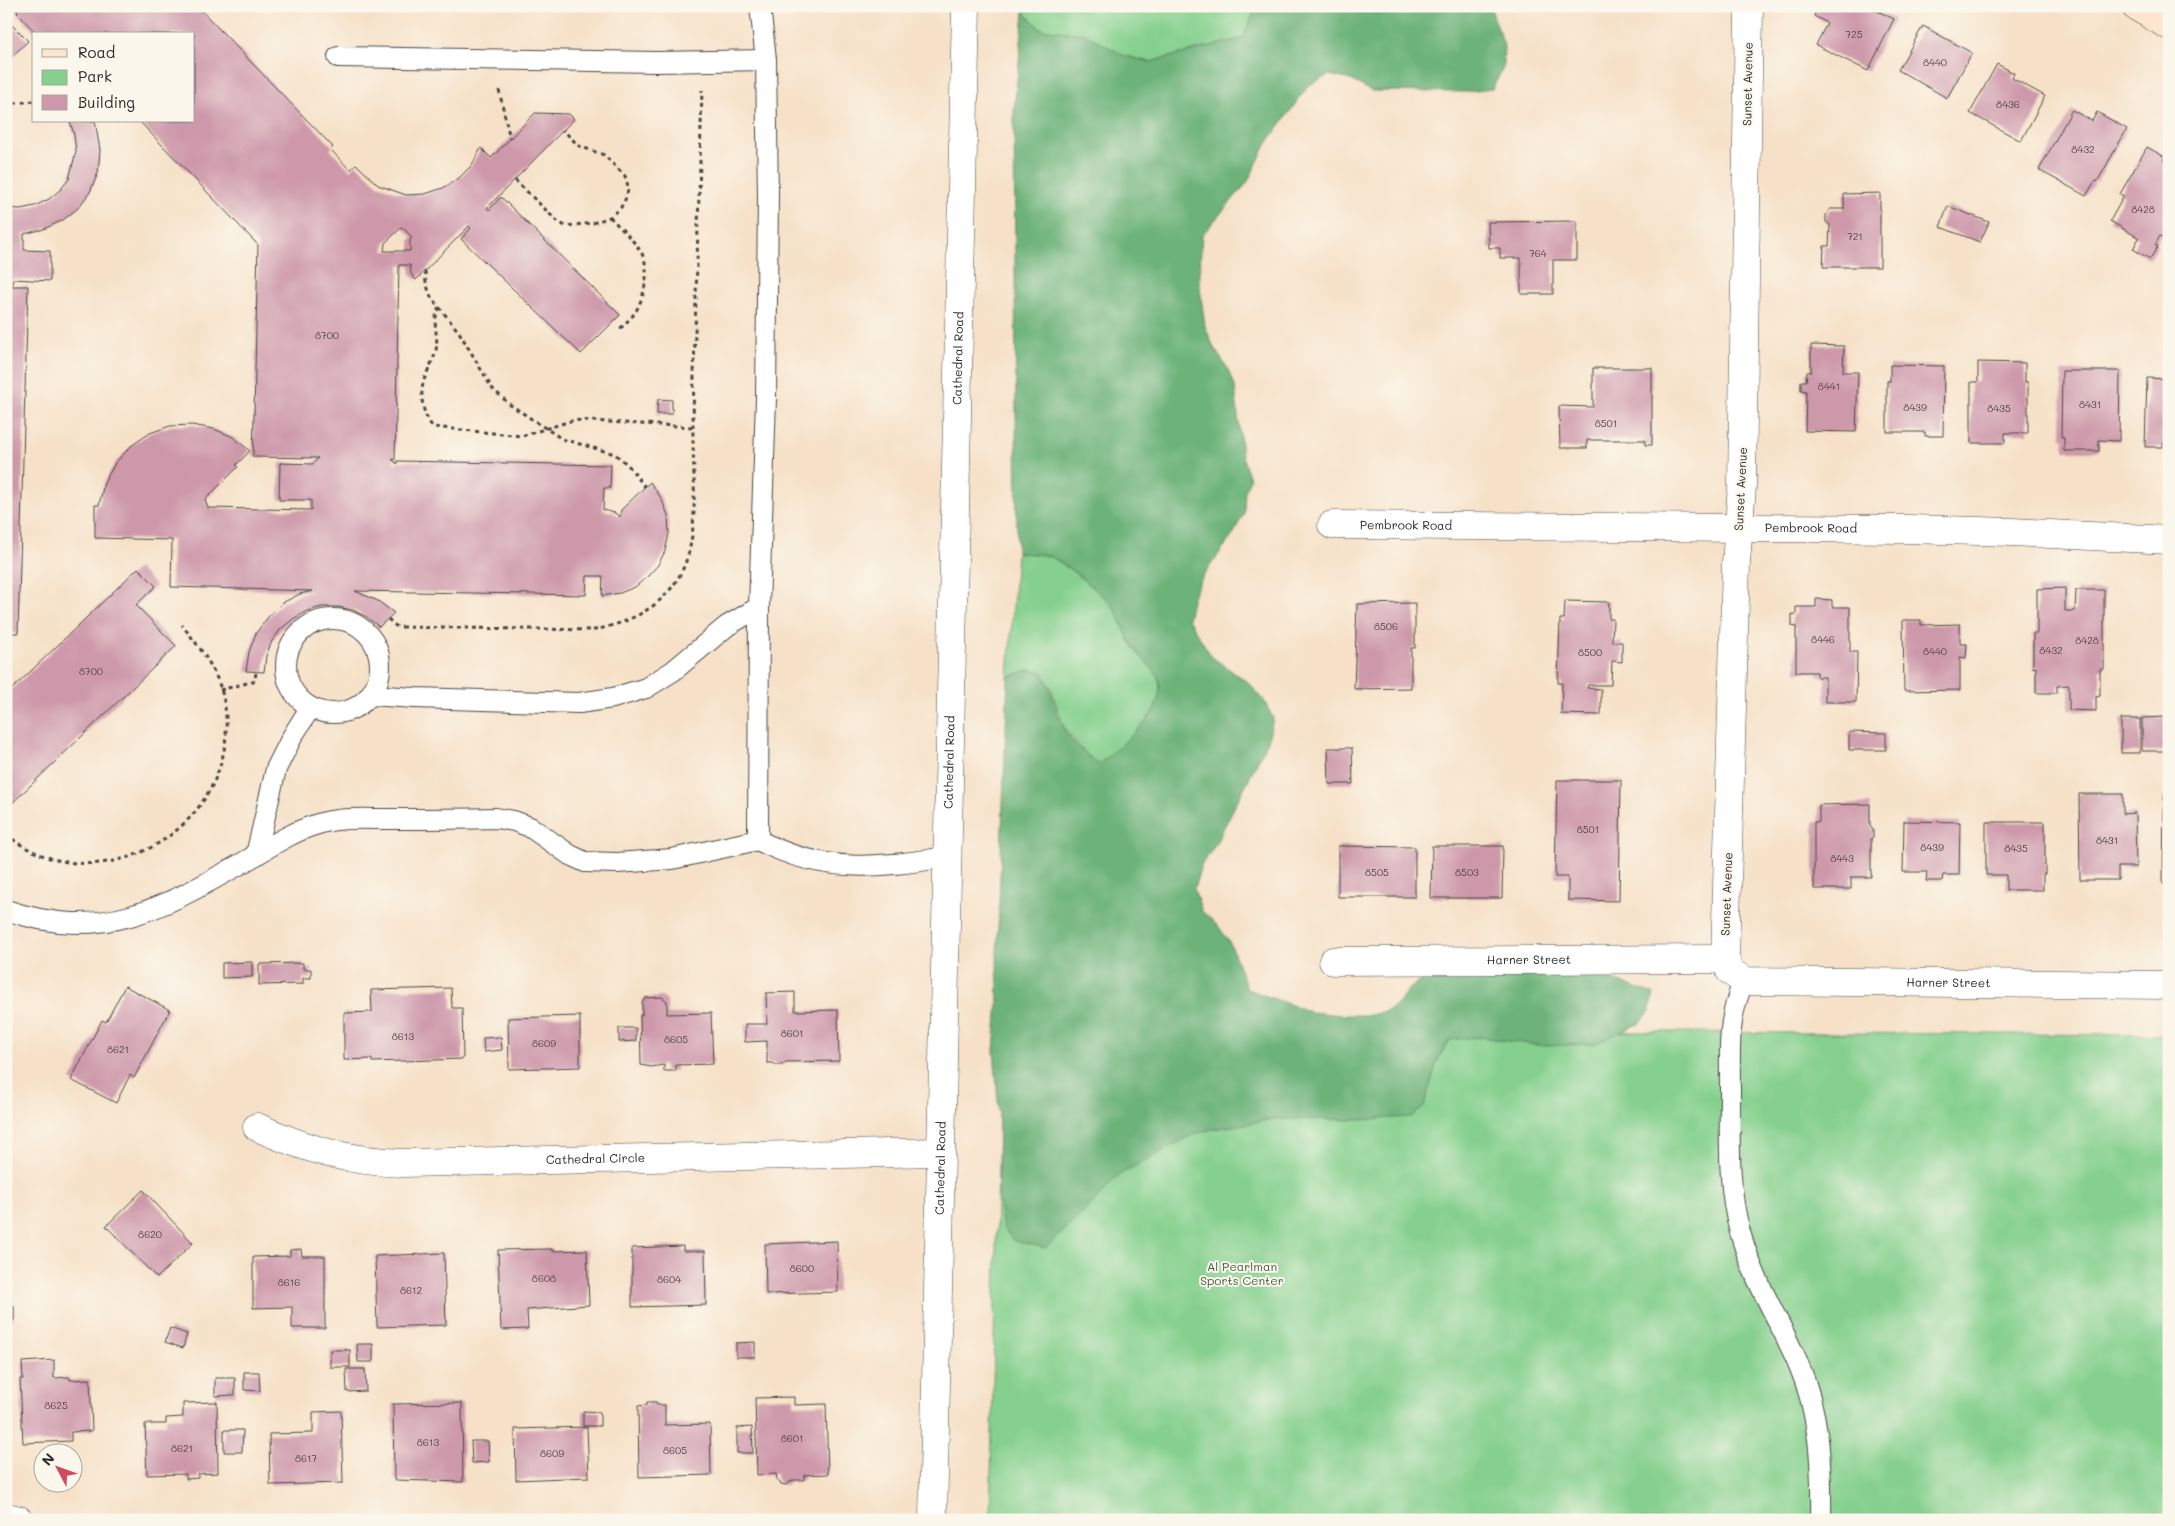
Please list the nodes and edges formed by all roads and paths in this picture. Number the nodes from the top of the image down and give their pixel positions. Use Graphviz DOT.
graph roads {
  1 [pos="760,6"];
  2 [pos="966,6"];
  3 [pos="1749,6"];
  4 [pos="2134,6"];
  5 [pos="2169,26"];
  6 [pos="338,57"];
  7 [pos="492,60"];
  8 [pos="766,60"];
  9 [pos="702,61"];
  10 [pos="32,101"];
  11 [pos="6,104"];
  12 [pos="563,130"];
  13 [pos="510,139"];
  14 [pos="515,180"];
  15 [pos="610,217"];
  16 [pos="425,271"];
  17 [pos="439,308"];
  18 [pos="620,329"];
  19 [pos="693,427"];
  20 [pos="544,429"];
  21 [pos="645,487"];
  22 [pos="1332,525"];
  23 [pos="1739,527"];
  24 [pos="2169,540"];
  25 [pos="759,607"];
  26 [pos="388,619"];
  27 [pos="182,626"];
  28 [pos="256,672"];
  29 [pos="220,690"];
  30 [pos="370,695"];
  31 [pos="310,708"];
  32 [pos="6,834"];
  33 [pos="758,840"];
  34 [pos="256,855"];
  35 [pos="947,857"];
  36 [pos="6,910"];
  37 [pos="1333,961"];
  38 [pos="1733,970"];
  39 [pos="2169,986"];
  40 [pos="257,1127"];
  41 [pos="940,1152"];
  42 [pos="6,1517"];
  43 [pos="19,1520"];
  44 [pos="933,1520"];
  45 [pos="1822,1520"];
  1 -- 8 [label="lane"];
  2 -- 35 [label="street, Cathedral Road"];
  3 -- 23 [label="street, Sunset Avenue"];
  4 -- 5 [label="main road"];
  6 -- 7 [label="lane"];
  7 -- 9 [label="lane"];
  7 -- 13 [label="path"];
  8 -- 9 [label="lane"];
  8 -- 25 [label="lane"];
  9 -- 19 [label="path"];
  10 -- 11 [label="path"];
  12 -- 15 [label="path"];
  14 -- 15 [label="path"];
  15 -- 18 [label="path"];
  16 -- 17 [label="path"];
  17 -- 20 [label="path"];
  17 -- 20 [label="path"];
  19 -- 20 [label="path"];
  19 -- 26 [label="path"];
  20 -- 21 [label="path"];
  22 -- 23 [label="street, Pembrook Road"];
  23 -- 24 [label="street, Pembrook Road"];
  23 -- 38 [label="street, Sunset Avenue"];
  25 -- 30 [label="lane"];
  25 -- 33 [label="lane"];
  27 -- 29 [label="path"];
  28 -- 29 [label="path"];
  29 -- 32 [label="path"];
  30 -- 31 [label="lane"];
  30 -- 31 [label="lane"];
  31 -- 34 [label="lane"];
  33 -- 34 [label="lane"];
  33 -- 35 [label="lane"];
  34 -- 36 [label="lane"];
  35 -- 41 [label="street, Cathedral Road"];
  37 -- 38 [label="street, Harner Street"];
  38 -- 39 [label="street, Harner Street"];
  38 -- 45 [label="lane"];
  40 -- 41 [label="street, Cathedral Circle"];
  41 -- 44 [label="street, Cathedral Road"];
  42 -- 43 [label="street"];
}
